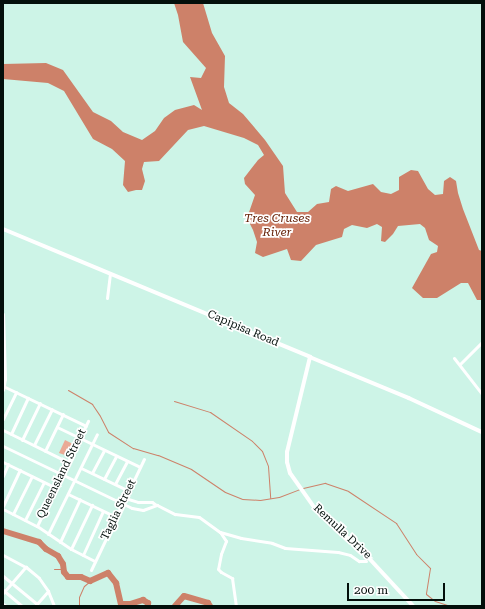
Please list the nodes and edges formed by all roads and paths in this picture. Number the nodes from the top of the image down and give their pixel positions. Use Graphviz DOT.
graph roads {
  1 [pos="3,229"];
  2 [pos="110,273"];
  3 [pos="107,298"];
  4 [pos="3,314"];
  5 [pos="482,342"];
  6 [pos="310,357"];
  7 [pos="454,358"];
  8 [pos="460,364"];
  9 [pos="4,368"];
  10 [pos="4,386"];
  11 [pos="3,390"];
  12 [pos="16,392"];
  13 [pos="482,394"];
  14 [pos="28,398"];
  15 [pos="40,403"];
  16 [pos="52,409"];
  17 [pos="63,414"];
  18 [pos="3,419"];
  19 [pos="88,422"];
  20 [pos="86,426"];
  21 [pos="57,427"];
  22 [pos="3,430"];
  23 [pos="482,432"];
  24 [pos="11,434"];
  25 [pos="97,434"];
  26 [pos="80,438"];
  27 [pos="22,440"];
  28 [pos="92,444"];
  29 [pos="34,445"];
  30 [pos="3,446"];
  31 [pos="104,450"];
  32 [pos="45,451"];
  33 [pos="116,456"];
  34 [pos="144,459"];
  35 [pos="127,461"];
  36 [pos="3,462"];
  37 [pos="68,462"];
  38 [pos="142,463"];
  39 [pos="8,464"];
  40 [pos="134,464"];
  41 [pos="140,467"];
  42 [pos="81,468"];
  43 [pos="20,470"];
  44 [pos="92,473"];
  45 [pos="62,474"];
  46 [pos="3,476"];
  47 [pos="32,476"];
  48 [pos="104,479"];
  49 [pos="75,480"];
  50 [pos="44,482"];
  51 [pos="115,484"];
  52 [pos="56,488"];
  53 [pos="129,491"];
  54 [pos="68,494"];
  55 [pos="125,498"];
  56 [pos="80,499"];
  57 [pos="122,504"];
  58 [pos="92,505"];
  59 [pos="156,505"];
  60 [pos="3,506"];
  61 [pos="3,509"];
  62 [pos="103,511"];
  63 [pos="13,514"];
  64 [pos="116,517"];
  65 [pos="25,520"];
  66 [pos="37,526"];
  67 [pos="220,532"];
  68 [pos="48,534"];
  69 [pos="60,542"];
  70 [pos="71,549"];
  71 [pos="3,555"];
  72 [pos="83,555"];
  73 [pos="95,561"];
  74 [pos="366,561"];
  75 [pos="26,567"];
  76 [pos="90,570"];
  77 [pos="3,576"];
  78 [pos="11,584"];
  79 [pos="48,591"];
  80 [pos="4,592"];
  81 [pos="3,604"];
  82 [pos="36,605"];
  83 [pos="6,606"];
  84 [pos="22,606"];
  85 [pos="54,606"];
  86 [pos="236,606"];
  87 [pos="413,606"];
  1 -- 2 [label="main road, Capipisa Road"];
  2 -- 3 [label="street"];
  2 -- 6 [label="main road, Capipisa Road"];
  4 -- 9 [label="street"];
  5 -- 8 [label="street"];
  6 -- 23 [label="street, Capipisa Road"];
  6 -- 87 [label="main road, Remulla Drive"];
  7 -- 8 [label="street"];
  8 -- 13 [label="street"];
  9 -- 10 [label="street"];
  10 -- 11 [label="street"];
  10 -- 12 [label="street"];
  12 -- 14 [label="street"];
  12 -- 18 [label="street"];
  14 -- 15 [label="street"];
  14 -- 24 [label="street"];
  15 -- 16 [label="street"];
  15 -- 27 [label="street"];
  16 -- 17 [label="street"];
  16 -- 29 [label="street"];
  17 -- 20 [label="street"];
  17 -- 21 [label="street"];
  19 -- 20 [label="street, Queensland Street"];
  20 -- 26 [label="street, Queensland Street"];
  21 -- 26 [label="street"];
  21 -- 32 [label="street"];
  22 -- 24 [label="street"];
  24 -- 27 [label="street"];
  25 -- 28 [label="street"];
  26 -- 28 [label="street"];
  26 -- 37 [label="street, Queensland Street"];
  27 -- 29 [label="street"];
  28 -- 31 [label="street"];
  28 -- 42 [label="street"];
  29 -- 32 [label="street"];
  30 -- 45 [label="street"];
  31 -- 33 [label="street"];
  31 -- 44 [label="street"];
  32 -- 37 [label="street"];
  33 -- 35 [label="street"];
  33 -- 48 [label="street"];
  34 -- 38 [label="street, Taglia Street"];
  35 -- 40 [label="street"];
  35 -- 51 [label="street"];
  36 -- 39 [label="street"];
  37 -- 45 [label="street, Queensland Street"];
  38 -- 40 [label="street"];
  38 -- 41 [label="street, Taglia Street"];
  39 -- 43 [label="street"];
  39 -- 46 [label="street"];
  40 -- 41 [label="street"];
  41 -- 53 [label="street, Taglia Street"];
  42 -- 44 [label="street"];
  42 -- 49 [label="street"];
  43 -- 47 [label="street"];
  43 -- 60 [label="street"];
  44 -- 48 [label="street"];
  45 -- 49 [label="street"];
  45 -- 52 [label="street, Queensland Street"];
  47 -- 50 [label="street"];
  47 -- 63 [label="street"];
  48 -- 51 [label="street"];
  49 -- 54 [label="street"];
  49 -- 57 [label="street"];
  50 -- 52 [label="street"];
  50 -- 65 [label="street"];
  51 -- 53 [label="street"];
  52 -- 66 [label="street, Queensland Street"];
  53 -- 55 [label="street, Taglia Street"];
  54 -- 56 [label="street"];
  54 -- 68 [label="street"];
  55 -- 57 [label="street, Taglia Street"];
  55 -- 59 [label="street"];
  56 -- 58 [label="street"];
  56 -- 69 [label="street"];
  57 -- 59 [label="street"];
  57 -- 64 [label="street, Taglia Street"];
  58 -- 62 [label="street"];
  58 -- 70 [label="street"];
  59 -- 67 [label="street"];
  61 -- 63 [label="street"];
  62 -- 64 [label="street"];
  62 -- 72 [label="street"];
  63 -- 65 [label="street"];
  64 -- 73 [label="street, Taglia Street"];
  65 -- 66 [label="street"];
  66 -- 68 [label="street"];
  67 -- 74 [label="street"];
  67 -- 86 [label="street"];
  68 -- 69 [label="street"];
  69 -- 70 [label="street"];
  70 -- 72 [label="street"];
  71 -- 75 [label="street"];
  72 -- 73 [label="street"];
  73 -- 76 [label="street, Taglia Street"];
  75 -- 78 [label="street"];
  75 -- 79 [label="street"];
  77 -- 78 [label="street"];
  78 -- 80 [label="street"];
  78 -- 82 [label="street"];
  79 -- 82 [label="street"];
  79 -- 85 [label="street"];
  80 -- 84 [label="street"];
  81 -- 83 [label="street"];
}
